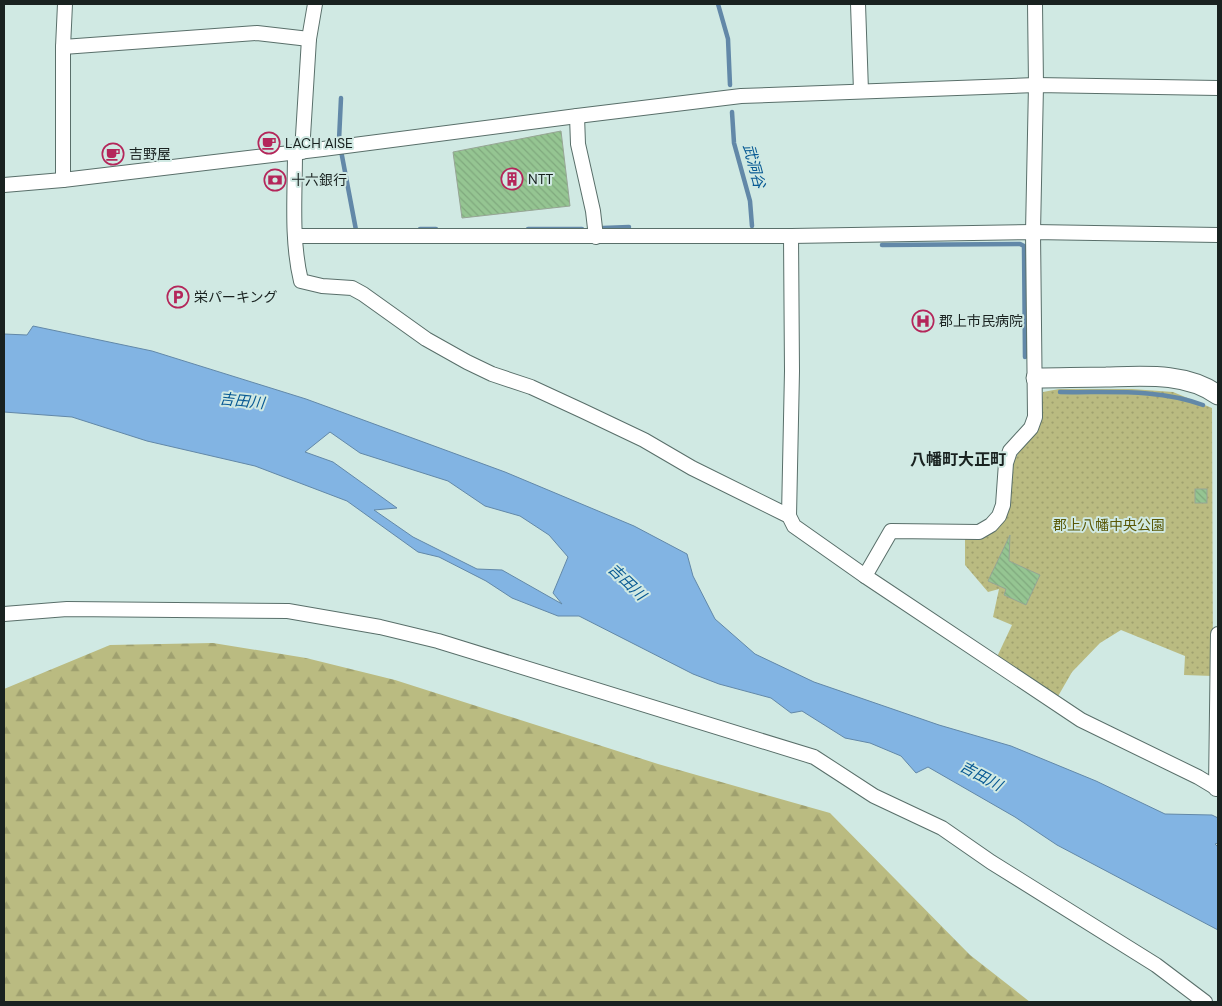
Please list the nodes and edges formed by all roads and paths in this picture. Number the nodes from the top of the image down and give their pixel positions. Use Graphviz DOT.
graph roads {
  1 [pos="65,4"];
  2 [pos="315,4"];
  3 [pos="858,4"];
  4 [pos="1035,4"];
  5 [pos="308,39"];
  6 [pos="63,47"];
  7 [pos="1036,86"];
  8 [pos="1218,88"];
  9 [pos="861,91"];
  10 [pos="577,116"];
  11 [pos="299,152"];
  12 [pos="63,180"];
  13 [pos="4,185"];
  14 [pos="1033,232"];
  15 [pos="1218,235"];
  16 [pos="295,236"];
  17 [pos="790,236"];
  18 [pos="596,237"];
  19 [pos="1036,378"];
  20 [pos="1215,387"];
  21 [pos="790,516"];
  22 [pos="865,576"];
  23 [pos="4,614"];
  24 [pos="1218,634"];
  25 [pos="1217,789"];
  26 [pos="1200,1001"];
  1 -- 6 [label="street"];
  2 -- 5 [label="street"];
  3 -- 9 [label="street"];
  4 -- 7 [label="street"];
  5 -- 6 [label="street"];
  5 -- 11 [label="street"];
  6 -- 12 [label="street"];
  7 -- 8 [label="street"];
  7 -- 9 [label="street"];
  7 -- 14 [label="street"];
  9 -- 10 [label="street"];
  10 -- 11 [label="street"];
  10 -- 18 [label="street"];
  11 -- 12 [label="street"];
  11 -- 16 [label="street"];
  12 -- 13 [label="street"];
  14 -- 15 [label="street"];
  14 -- 17 [label="street"];
  14 -- 19 [label="street"];
  16 -- 18 [label="street"];
  16 -- 21 [label="street"];
  17 -- 18 [label="street"];
  17 -- 21 [label="street"];
  19 -- 20 [label="street"];
  19 -- 22 [label="street"];
  21 -- 22 [label="street"];
  22 -- 25 [label="street"];
  23 -- 26 [label="street"];
  24 -- 25 [label="street"];
}
